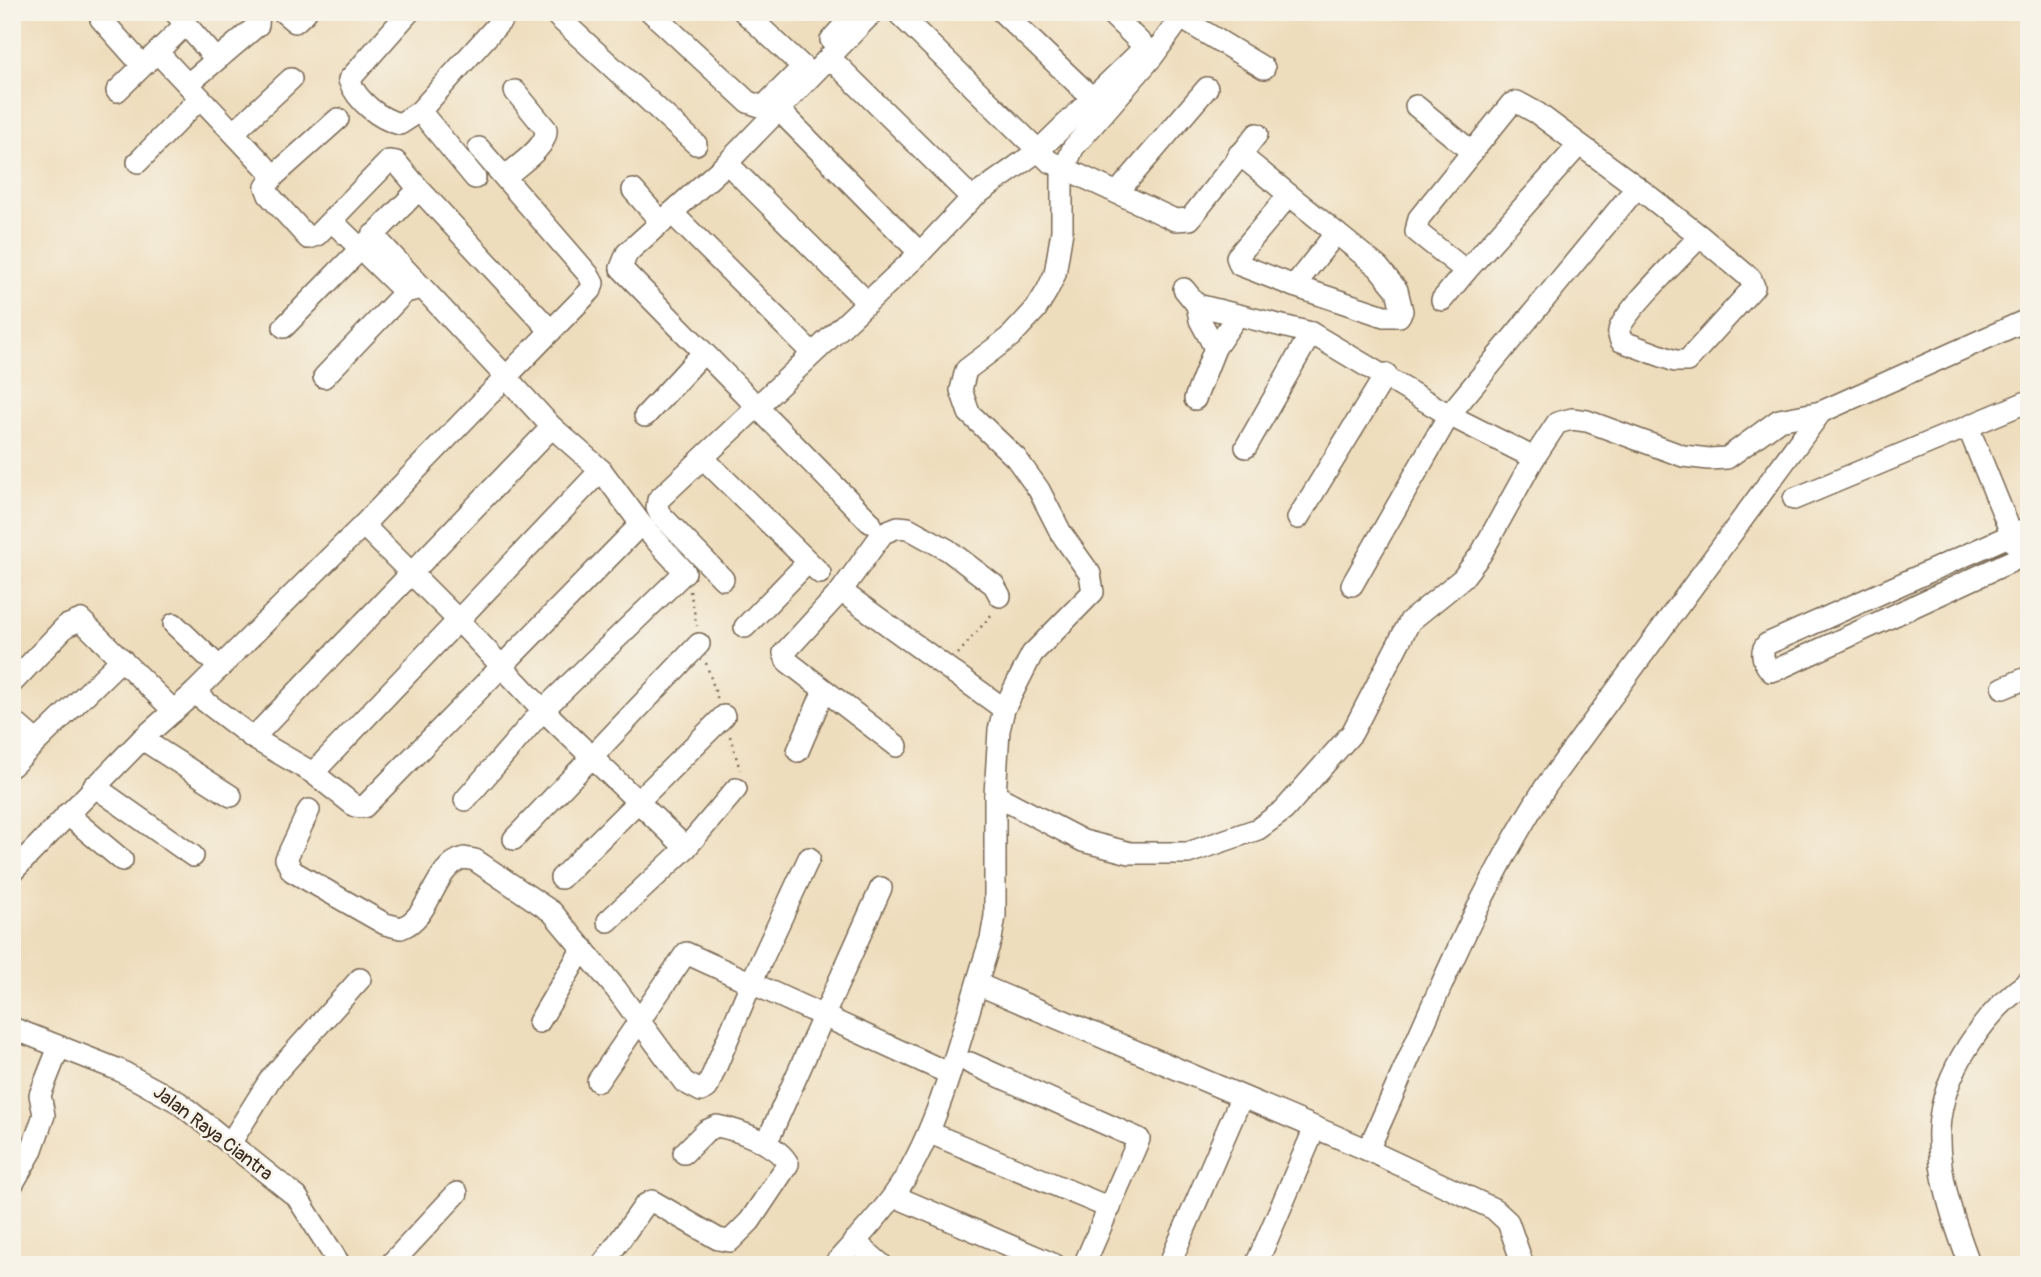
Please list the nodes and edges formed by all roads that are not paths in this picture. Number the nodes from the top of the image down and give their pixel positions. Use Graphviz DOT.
graph roads {
  1 [pos="259,12"];
  2 [pos="283,12"];
  3 [pos="306,12"];
  4 [pos="409,12"];
  5 [pos="509,12"];
  6 [pos="558,12"];
  7 [pos="651,12"];
  8 [pos="744,12"];
  9 [pos="841,12"];
  10 [pos="873,12"];
  11 [pos="897,12"];
  12 [pos="1002,12"];
  13 [pos="1109,12"];
  14 [pos="1183,15"];
  15 [pos="180,18"];
  16 [pos="101,19"];
  17 [pos="829,57"];
  18 [pos="150,59"];
  19 [pos="216,59"];
  20 [pos="803,67"];
  21 [pos="1264,68"];
  22 [pos="291,79"];
  23 [pos="1207,88"];
  24 [pos="117,90"];
  25 [pos="194,91"];
  26 [pos="515,91"];
  27 [pos="1091,97"];
  28 [pos="1416,106"];
  29 [pos="779,110"];
  30 [pos="420,111"];
  31 [pos="338,119"];
  32 [pos="234,132"];
  33 [pos="1257,134"];
  34 [pos="696,144"];
  35 [pos="1578,146"];
  36 [pos="479,148"];
  37 [pos="1038,151"];
  38 [pos="1472,152"];
  39 [pos="1239,155"];
  40 [pos="138,162"];
  41 [pos="727,163"];
  42 [pos="1063,169"];
  43 [pos="274,176"];
  44 [pos="505,177"];
  45 [pos="475,178"];
  46 [pos="1637,187"];
  47 [pos="419,189"];
  48 [pos="633,190"];
  49 [pos="1117,193"];
  50 [pos="1289,195"];
  51 [pos="972,198"];
  52 [pos="667,218"];
  53 [pos="331,221"];
  54 [pos="1336,233"];
  55 [pos="1700,236"];
  56 [pos="366,242"];
  57 [pos="920,253"];
  58 [pos="1466,271"];
  59 [pos="1294,286"];
  60 [pos="414,290"];
  61 [pos="1442,300"];
  62 [pos="867,302"];
  63 [pos="1237,316"];
  64 [pos="2029,319"];
  65 [pos="284,327"];
  66 [pos="551,331"];
  67 [pos="1311,333"];
  68 [pos="1215,348"];
  69 [pos="704,353"];
  70 [pos="812,353"];
  71 [pos="1386,374"];
  72 [pos="324,377"];
  73 [pos="506,377"];
  74 [pos="1195,399"];
  75 [pos="2029,401"];
  76 [pos="758,406"];
  77 [pos="1821,412"];
  78 [pos="1449,415"];
  79 [pos="645,416"];
  80 [pos="1968,427"];
  81 [pos="552,428"];
  82 [pos="1246,447"];
  83 [pos="1534,458"];
  84 [pos="704,459"];
  85 [pos="601,470"];
  86 [pos="1794,499"];
  87 [pos="1298,518"];
  88 [pos="870,522"];
  89 [pos="641,524"];
  90 [pos="363,526"];
  91 [pos="2020,531"];
  92 [pos="2025,555"];
  93 [pos="412,575"];
  94 [pos="723,579"];
  95 [pos="1352,585"];
  96 [pos="841,591"];
  97 [pos="1000,596"];
  98 [pos="459,621"];
  99 [pos="174,624"];
  100 [pos="745,627"];
  101 [pos="699,644"];
  102 [pos="122,659"];
  103 [pos="220,667"];
  104 [pos="504,667"];
  105 [pos="2029,677"];
  106 [pos="12,683"];
  107 [pos="2003,688"];
  108 [pos="824,690"];
  109 [pos="194,693"];
  110 [pos="1004,709"];
  111 [pos="543,710"];
  112 [pos="174,711"];
  113 [pos="724,716"];
  114 [pos="12,720"];
  115 [pos="253,738"];
  116 [pos="142,739"];
  117 [pos="36,741"];
  118 [pos="897,746"];
  119 [pos="798,751"];
  120 [pos="591,757"];
  121 [pos="12,766"];
  122 [pos="313,773"];
  123 [pos="94,786"];
  124 [pos="736,789"];
  125 [pos="995,795"];
  126 [pos="231,796"];
  127 [pos="465,800"];
  128 [pos="640,801"];
  129 [pos="309,810"];
  130 [pos="67,814"];
  131 [pos="514,839"];
  132 [pos="686,848"];
  133 [pos="193,856"];
  134 [pos="809,858"];
  135 [pos="122,860"];
  136 [pos="15,863"];
  137 [pos="561,877"];
  138 [pos="881,888"];
  139 [pos="608,921"];
  140 [pos="583,948"];
  141 [pos="360,979"];
  142 [pos="752,981"];
  143 [pos="2029,981"];
  144 [pos="982,986"];
  145 [pos="824,1016"];
  146 [pos="637,1020"];
  147 [pos="539,1022"];
  148 [pos="12,1028"];
  149 [pos="59,1047"];
  150 [pos="970,1063"];
  151 [pos="948,1073"];
  152 [pos="598,1082"];
  153 [pos="1241,1098"];
  154 [pos="1314,1130"];
  155 [pos="771,1133"];
  156 [pos="935,1135"];
  157 [pos="231,1142"];
  158 [pos="1368,1150"];
  159 [pos="684,1153"];
  160 [pos="12,1185"];
  161 [pos="457,1193"];
  162 [pos="894,1196"];
  163 [pos="1110,1208"];
  164 [pos="1960,1237"];
  165 [pos="854,1241"];
  166 [pos="1008,1257"];
  167 [pos="340,1265"];
  168 [pos="390,1265"];
  169 [pos="602,1265"];
  170 [pos="834,1265"];
  171 [pos="882,1265"];
  172 [pos="1055,1265"];
  173 [pos="1084,1265"];
  174 [pos="1169,1265"];
  175 [pos="1256,1265"];
  176 [pos="1523,1265"];
  177 [pos="1970,1265"];
  178 [pos="1984,1265"];
  1 -- 19 [label="street"];
  2 -- 3 [label="street"];
  4 -- 30 [label="street"];
  5 -- 30 [label="street"];
  6 -- 34 [label="street"];
  7 -- 20 [label="street"];
  8 -- 20 [label="street"];
  9 -- 20 [label="street"];
  10 -- 17 [label="street"];
  11 -- 37 [label="street"];
  12 -- 27 [label="street"];
  13 -- 27 [label="street"];
  14 -- 21 [label="street"];
  14 -- 42 [label="street"];
  15 -- 18 [label="street"];
  15 -- 19 [label="street"];
  16 -- 18 [label="street"];
  17 -- 29 [label="street"];
  17 -- 51 [label="street"];
  18 -- 24 [label="street"];
  18 -- 25 [label="street"];
  19 -- 25 [label="street"];
  22 -- 32 [label="street"];
  23 -- 49 [label="street"];
  25 -- 32 [label="street"];
  25 -- 40 [label="street"];
  26 -- 44 [label="street"];
  27 -- 37 [label="street"];
  28 -- 38 [label="street"];
  29 -- 41 [label="street"];
  29 -- 57 [label="street"];
  30 -- 45 [label="street"];
  31 -- 43 [label="street"];
  32 -- 43 [label="street"];
  33 -- 39 [label="street"];
  35 -- 38 [label="street"];
  35 -- 46 [label="street"];
  35 -- 58 [label="street"];
  36 -- 44 [label="street"];
  37 -- 42 [label="street"];
  37 -- 51 [label="street"];
  38 -- 58 [label="street"];
  39 -- 49 [label="street"];
  39 -- 50 [label="street"];
  41 -- 52 [label="street"];
  41 -- 62 [label="street"];
  42 -- 49 [label="street"];
  42 -- 110 [label="street"];
  43 -- 53 [label="street"];
  44 -- 66 [label="street"];
  46 -- 55 [label="street"];
  46 -- 78 [label="street"];
  47 -- 53 [label="street"];
  47 -- 56 [label="street"];
  47 -- 66 [label="street"];
  48 -- 52 [label="street"];
  50 -- 54 [label="street"];
  50 -- 59 [label="street"];
  51 -- 57 [label="street"];
  52 -- 69 [label="street"];
  52 -- 70 [label="street"];
  53 -- 56 [label="street"];
  54 -- 59 [label="street"];
  54 -- 59 [label="street"];
  55 -- 55 [label="street"];
  56 -- 60 [label="street"];
  56 -- 65 [label="street"];
  57 -- 62 [label="street"];
  58 -- 61 [label="street"];
  60 -- 72 [label="street"];
  60 -- 73 [label="street"];
  62 -- 70 [label="street"];
  63 -- 67 [label="street"];
  63 -- 68 [label="street"];
  63 -- 68 [label="street"];
  64 -- 77 [label="street"];
  66 -- 73 [label="street"];
  67 -- 71 [label="street"];
  67 -- 82 [label="street"];
  68 -- 74 [label="street"];
  69 -- 76 [label="street"];
  69 -- 79 [label="street"];
  70 -- 76 [label="street"];
  71 -- 78 [label="street"];
  71 -- 87 [label="street"];
  73 -- 81 [label="street"];
  73 -- 90 [label="street"];
  75 -- 80 [label="street"];
  76 -- 84 [label="street"];
  76 -- 88 [label="street"];
  77 -- 83 [label="street"];
  77 -- 158 [label="street"];
  78 -- 83 [label="street"];
  78 -- 95 [label="street"];
  80 -- 86 [label="street"];
  80 -- 91 [label="street"];
  81 -- 85 [label="street"];
  81 -- 93 [label="street"];
  83 -- 125 [label="street"];
  84 -- 94 [label="street"];
  84 -- 100 [label="street"];
  85 -- 89 [label="street"];
  85 -- 98 [label="street"];
  89 -- 104 [label="street"];
  89 -- 111 [label="street"];
  90 -- 93 [label="street"];
  90 -- 103 [label="street"];
  91 -- 92 [label="street"];
  91 -- 92 [label="street"];
  93 -- 98 [label="street"];
  93 -- 115 [label="street"];
  96 -- 97 [label="street"];
  96 -- 108 [label="street"];
  96 -- 110 [label="street"];
  98 -- 104 [label="street"];
  98 -- 122 [label="street"];
  99 -- 103 [label="street"];
  101 -- 120 [label="street"];
  102 -- 106 [label="street"];
  102 -- 112 [label="street"];
  102 -- 117 [label="street"];
  103 -- 109 [label="street"];
  104 -- 111 [label="street"];
  104 -- 122 [label="street"];
  105 -- 107 [label="street"];
  108 -- 118 [label="street"];
  108 -- 119 [label="street"];
  109 -- 112 [label="street"];
  109 -- 115 [label="street"];
  110 -- 125 [label="street"];
  111 -- 120 [label="street"];
  111 -- 127 [label="street"];
  112 -- 116 [label="street"];
  113 -- 128 [label="street"];
  114 -- 117 [label="street"];
  115 -- 122 [label="street"];
  116 -- 123 [label="street"];
  116 -- 126 [label="street"];
  117 -- 121 [label="street"];
  120 -- 128 [label="street"];
  120 -- 131 [label="street"];
  123 -- 130 [label="street"];
  123 -- 133 [label="street"];
  124 -- 132 [label="street"];
  125 -- 151 [label="street"];
  128 -- 132 [label="street"];
  128 -- 137 [label="street"];
  129 -- 140 [label="street"];
  130 -- 135 [label="street"];
  130 -- 136 [label="street"];
  132 -- 139 [label="street"];
  134 -- 142 [label="street"];
  138 -- 145 [label="street"];
  140 -- 146 [label="street"];
  140 -- 147 [label="street"];
  141 -- 157 [label="street"];
  142 -- 145 [label="street"];
  142 -- 146 [label="street"];
  142 -- 146 [label="street"];
  143 -- 164 [label="street"];
  144 -- 153 [label="street"];
  145 -- 151 [label="street"];
  145 -- 155 [label="street"];
  146 -- 152 [label="street"];
  148 -- 149 [label="street, Jalan Raya Ciantra"];
  149 -- 157 [label="street, Jalan Raya Ciantra"];
  149 -- 160 [label="street"];
  150 -- 163 [label="street"];
  151 -- 162 [label="street"];
  153 -- 154 [label="street"];
  153 -- 174 [label="street"];
  154 -- 158 [label="street"];
  154 -- 175 [label="street"];
  156 -- 163 [label="street"];
  157 -- 167 [label="street, Jalan Raya Ciantra"];
  158 -- 176 [label="street"];
  159 -- 169 [label="street"];
  161 -- 168 [label="street"];
  162 -- 165 [label="street"];
  162 -- 166 [label="street"];
  163 -- 173 [label="street"];
  164 -- 177 [label="street"];
  164 -- 178 [label="street"];
  165 -- 170 [label="street"];
  165 -- 171 [label="street"];
  166 -- 172 [label="street"];
}
